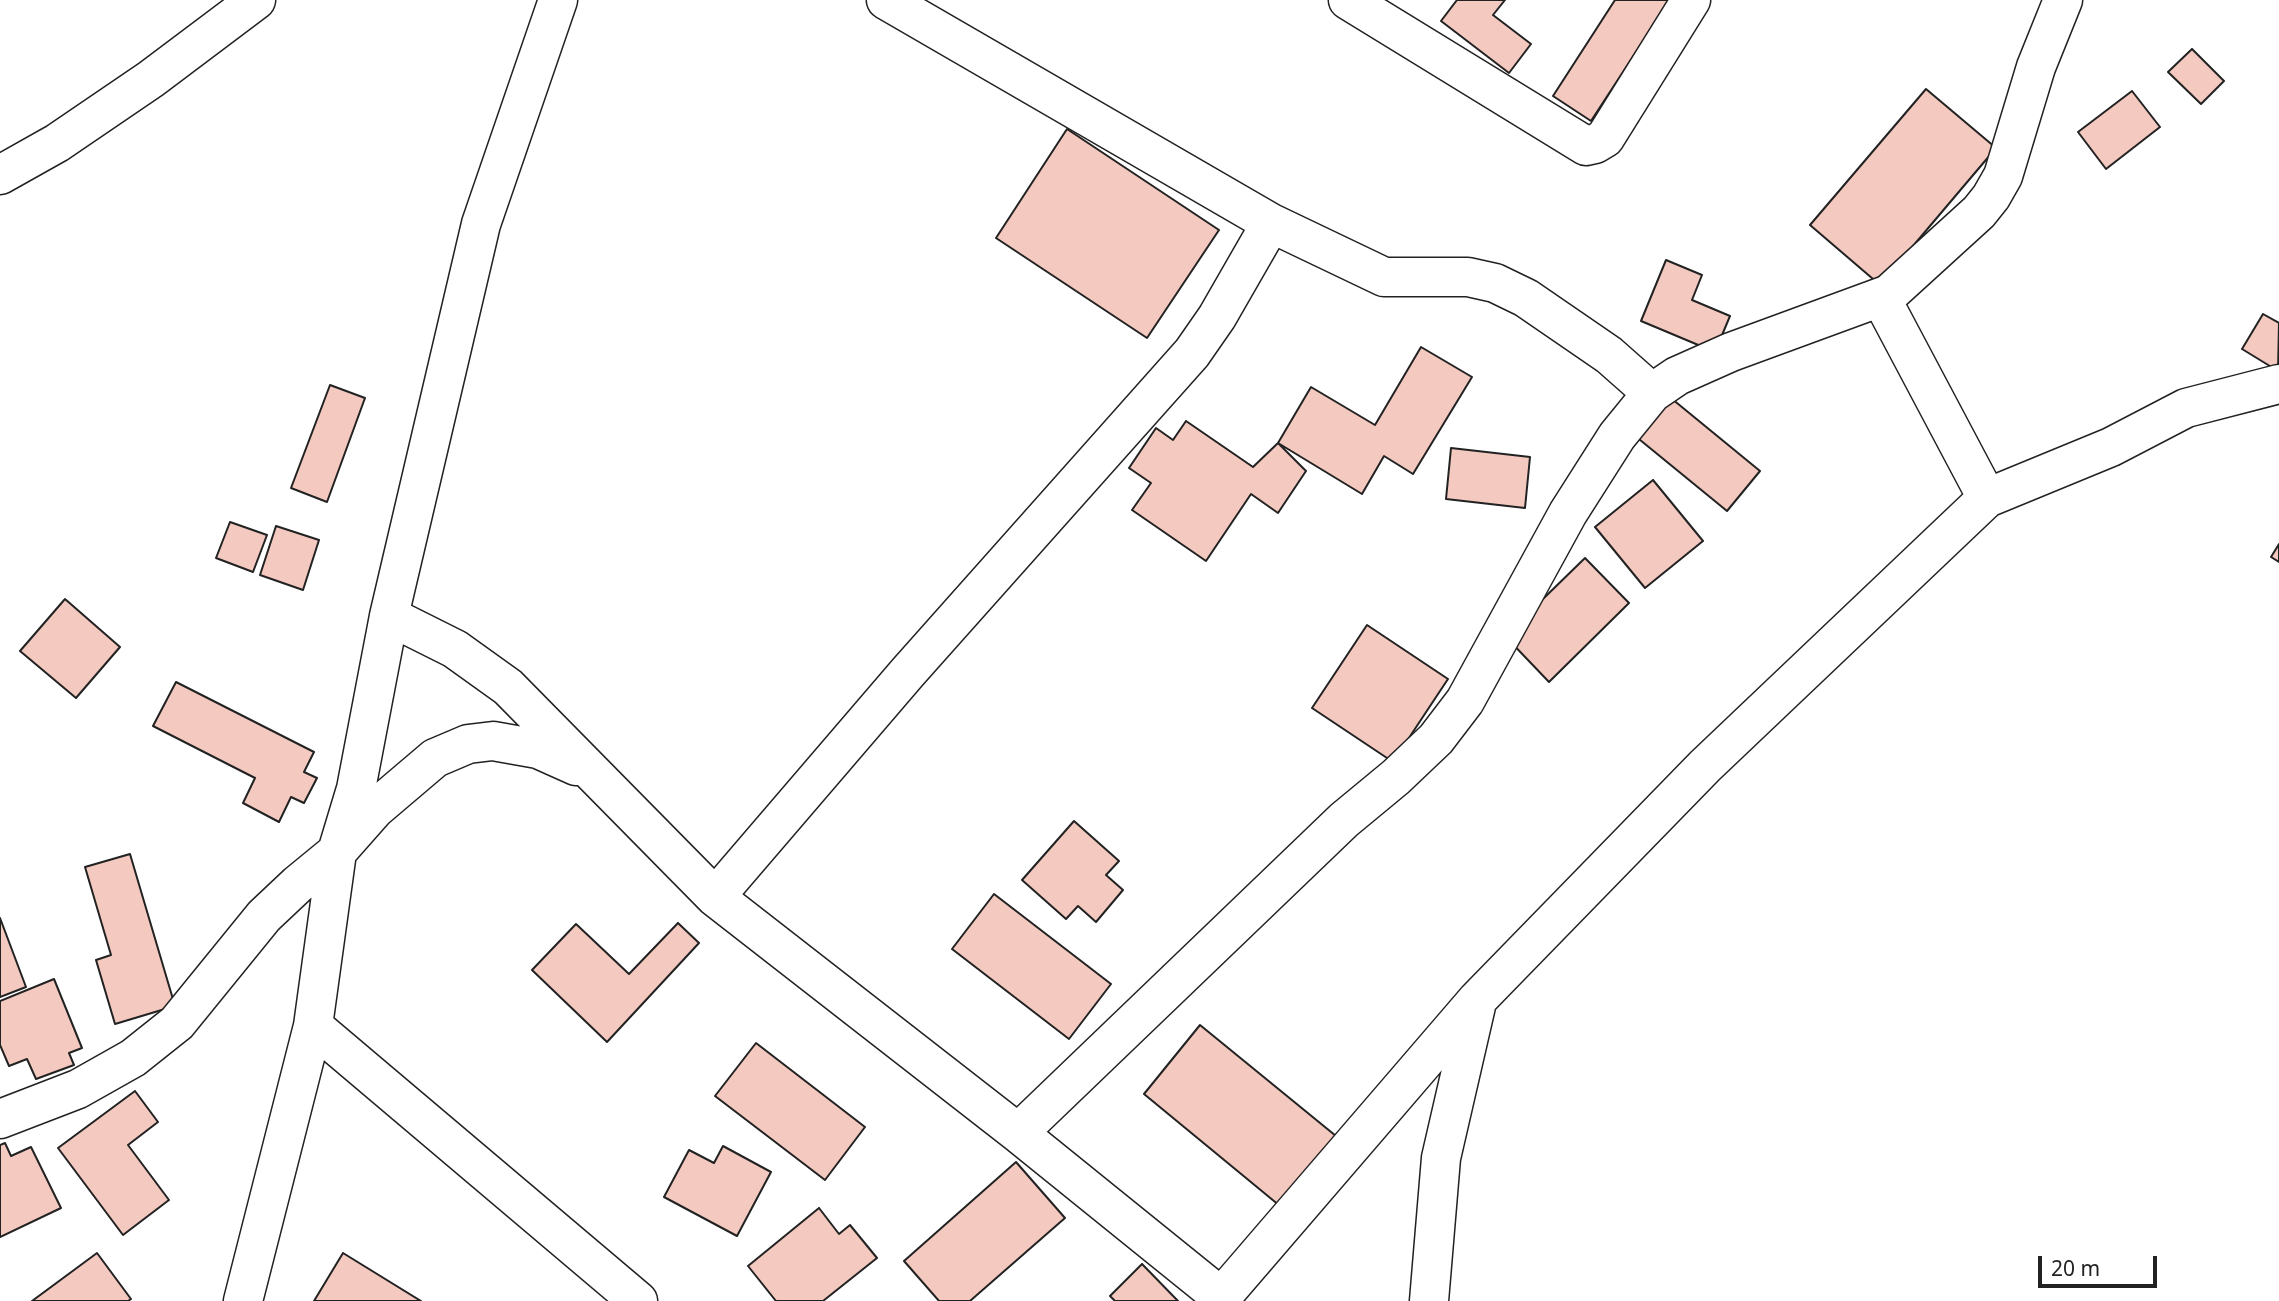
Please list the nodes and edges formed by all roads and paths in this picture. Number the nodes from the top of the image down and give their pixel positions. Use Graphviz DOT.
graph roads {
  1 [pos="256,0"];
  2 [pos="558,0"];
  3 [pos="886,0"];
  4 [pos="1348,0"];
  5 [pos="1691,0"];
  6 [pos="2063,0"];
  7 [pos="0,175"];
  8 [pos="1271,223"];
  9 [pos="1881,298"];
  10 [pos="2279,384"];
  11 [pos="1652,393"];
  12 [pos="1987,499"];
  13 [pos="389,616"];
  14 [pos="591,773"];
  15 [pos="337,852"];
  16 [pos="715,897"];
  17 [pos="1477,1000"];
  18 [pos="313,1026"];
  19 [pos="0,1119"];
  20 [pos="1018,1133"];
  21 [pos="1220,1299"];
  22 [pos="243,1301"];
  23 [pos="638,1301"];
  24 [pos="1429,1301"];
  1 -- 7 [label="street"];
  2 -- 13 [label="street"];
  3 -- 8 [label="street"];
  4 -- 5 [label="street"];
  6 -- 9 [label="street"];
  8 -- 11 [label="street"];
  8 -- 16 [label="street"];
  9 -- 11 [label="street"];
  9 -- 12 [label="street"];
  10 -- 12 [label="street"];
  11 -- 20 [label="street"];
  12 -- 17 [label="street"];
  13 -- 14 [label="street"];
  13 -- 15 [label="street"];
  14 -- 15 [label="street"];
  14 -- 16 [label="street"];
  15 -- 18 [label="street"];
  15 -- 19 [label="street"];
  16 -- 20 [label="street"];
  17 -- 21 [label="street"];
  17 -- 24 [label="street"];
  18 -- 22 [label="street"];
  18 -- 23 [label="street"];
  20 -- 21 [label="street"];
}
